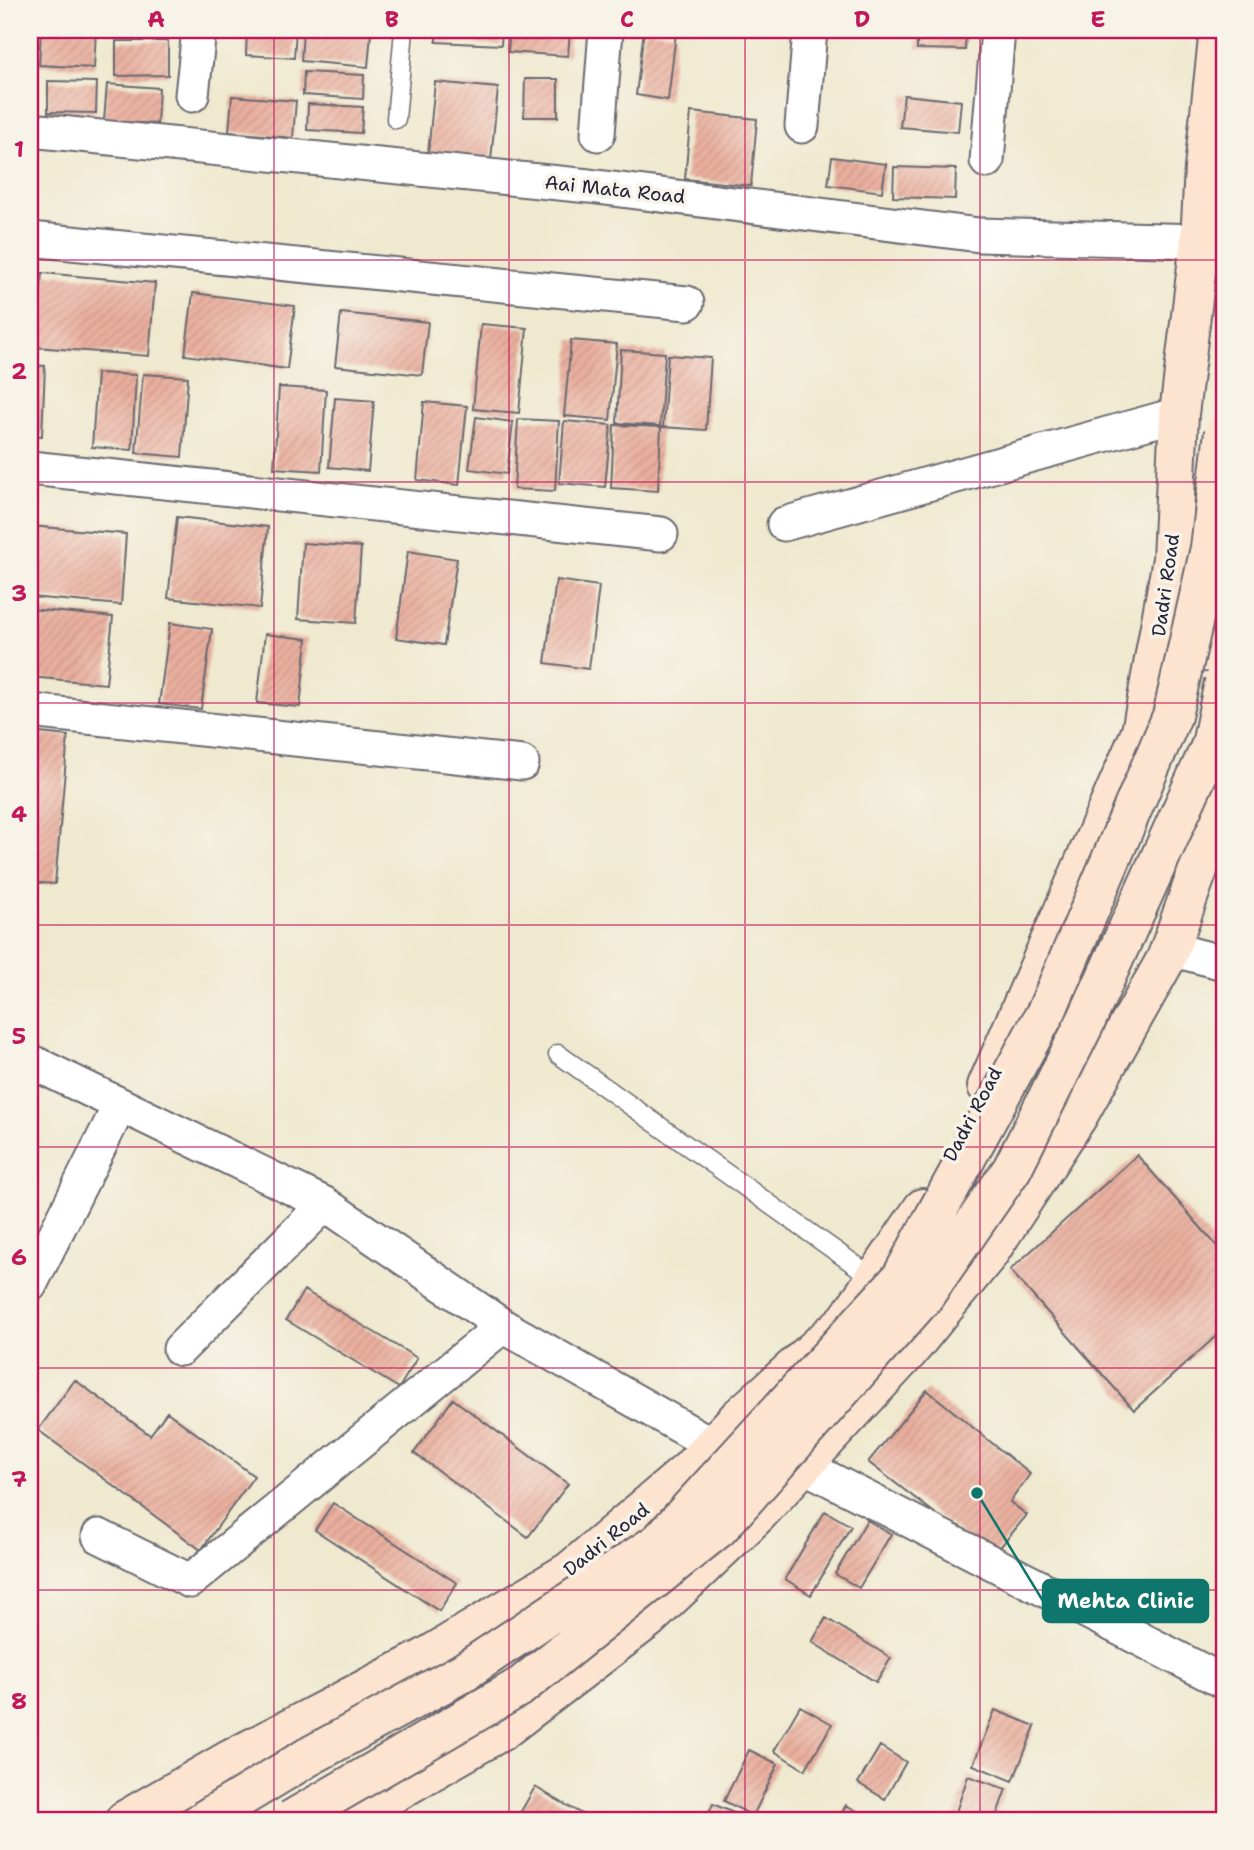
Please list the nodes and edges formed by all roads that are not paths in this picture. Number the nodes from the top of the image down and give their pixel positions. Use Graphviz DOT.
graph roads {
  1 [pos="199,30"];
  2 [pos="404,30"];
  3 [pos="606,30"];
  4 [pos="810,30"];
  5 [pos="998,30"];
  6 [pos="1219,30"];
  7 [pos="192,95"];
  8 [pos="396,119"];
  9 [pos="802,126"];
  10 [pos="30,130"];
  11 [pos="598,134"];
  12 [pos="1214,159"];
  13 [pos="987,161"];
  14 [pos="30,239"];
  15 [pos="1200,241"];
  16 [pos="687,303"];
  17 [pos="1179,414"];
  18 [pos="1224,432"];
  19 [pos="30,468"];
  20 [pos="784,524"];
  21 [pos="661,534"];
  22 [pos="1172,559"];
  23 [pos="1224,651"];
  24 [pos="1224,682"];
  25 [pos="30,711"];
  26 [pos="522,763"];
  27 [pos="1224,798"];
  28 [pos="1166,959"];
  29 [pos="1224,963"];
  30 [pos="558,1054"];
  31 [pos="30,1062"];
  32 [pos="120,1105"];
  33 [pos="325,1203"];
  34 [pos="875,1279"];
  35 [pos="30,1285"];
  36 [pos="503,1326"];
  37 [pos="180,1349"];
  38 [pos="739,1417"];
  39 [pos="713,1444"];
  40 [pos="802,1465"];
  41 [pos="99,1536"];
  42 [pos="1224,1682"];
  43 [pos="125,1820"];
  44 [pos="204,1820"];
  45 [pos="291,1820"];
  46 [pos="347,1820"];
  1 -- 7 [label="street"];
  2 -- 8 [label="lane"];
  3 -- 11 [label="street"];
  4 -- 9 [label="street"];
  5 -- 13 [label="street"];
  6 -- 12 [label="street, Dadri Road"];
  10 -- 15 [label="street, Aai Mata Road"];
  12 -- 15 [label="street, Dadri Road"];
  14 -- 16 [label="street"];
  15 -- 17 [label="street, Dadri Road"];
  17 -- 20 [label="street"];
  17 -- 22 [label="street, Dadri Road"];
  18 -- 44 [label="street, bridge"];
  19 -- 21 [label="street"];
  22 -- 23 [label="street"];
  22 -- 34 [label="street, Dadri Road"];
  24 -- 45 [label="street, bridge"];
  25 -- 26 [label="street"];
  27 -- 28 [label="street"];
  28 -- 29 [label="street"];
  28 -- 40 [label="street"];
  30 -- 34 [label="lane"];
  31 -- 32 [label="street"];
  32 -- 33 [label="street"];
  32 -- 35 [label="street"];
  33 -- 36 [label="street"];
  33 -- 37 [label="street"];
  34 -- 38 [label="street, Dadri Road"];
  36 -- 39 [label="street"];
  36 -- 41 [label="street"];
  38 -- 39 [label="street, Dadri Road"];
  38 -- 40 [label="street"];
  39 -- 43 [label="street, Dadri Road"];
  40 -- 42 [label="street"];
  40 -- 46 [label="street"];
}
